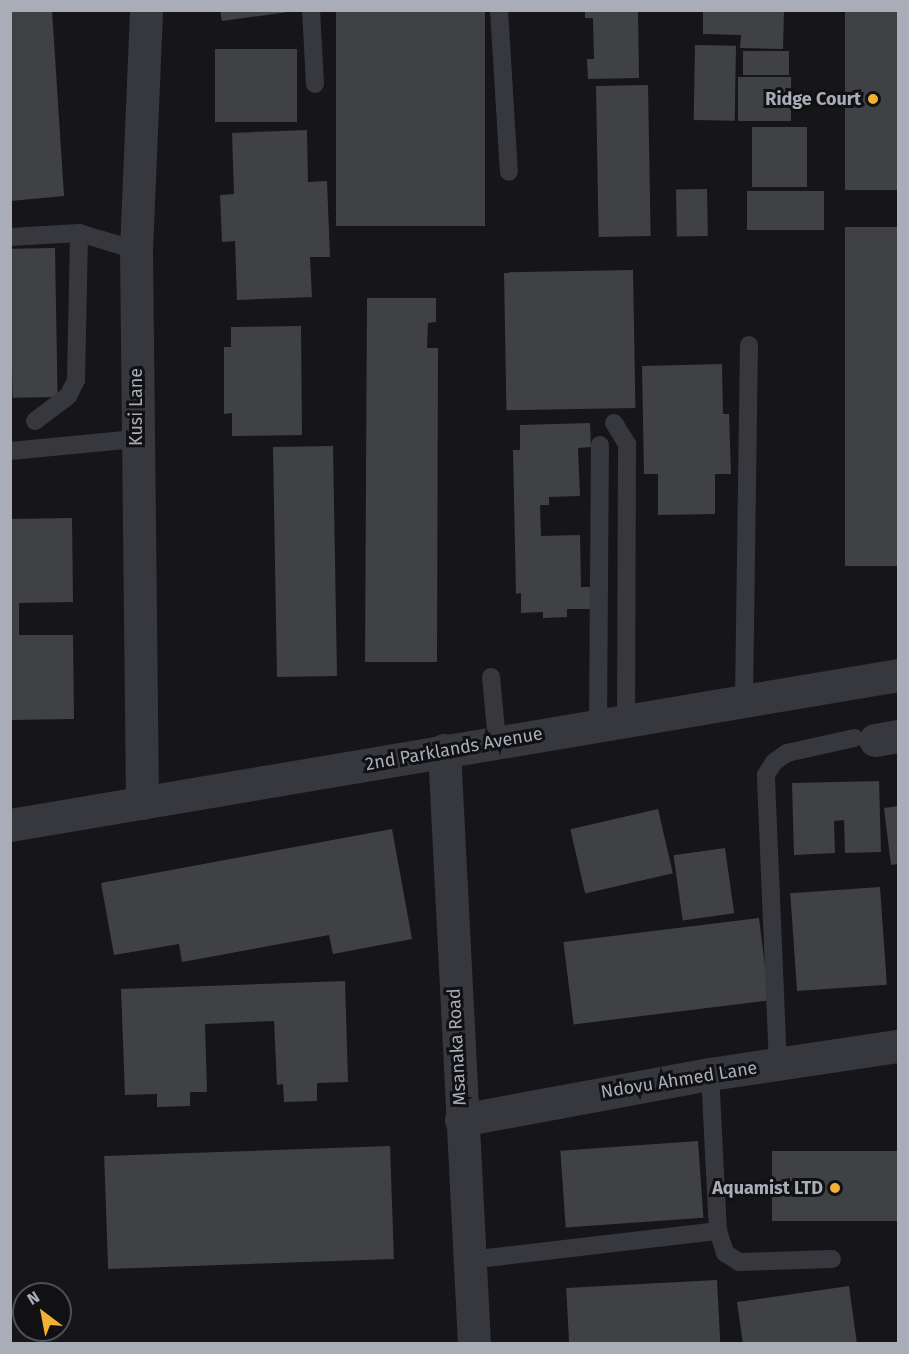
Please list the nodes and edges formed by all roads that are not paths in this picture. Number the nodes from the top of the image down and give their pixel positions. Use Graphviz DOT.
graph roads {
  1 [pos="146,10"];
  2 [pos="311,10"];
  3 [pos="499,10"];
  4 [pos="315,84"];
  5 [pos="509,172"];
  6 [pos="79,233"];
  7 [pos="10,237"];
  8 [pos="136,250"];
  9 [pos="749,345"];
  10 [pos="35,422"];
  11 [pos="614,423"];
  12 [pos="135,439"];
  13 [pos="600,445"];
  14 [pos="10,451"];
  15 [pos="898,675"];
  16 [pos="491,677"];
  17 [pos="744,700"];
  18 [pos="612,722"];
  19 [pos="876,738"];
  20 [pos="497,741"];
  21 [pos="444,750"];
  22 [pos="142,803"];
  23 [pos="10,825"];
  24 [pos="898,1046"];
  25 [pos="778,1065"];
  26 [pos="710,1074"];
  27 [pos="461,1120"];
  28 [pos="718,1231"];
  29 [pos="832,1259"];
  30 [pos="470,1260"];
  31 [pos="474,1344"];
  1 -- 8 [label="street, Kusi Lane"];
  2 -- 4 [label="lane"];
  3 -- 5 [label="lane"];
  6 -- 7 [label="lane"];
  6 -- 8 [label="lane"];
  6 -- 10 [label="lane"];
  8 -- 12 [label="street, Kusi Lane"];
  9 -- 17 [label="lane"];
  11 -- 18 [label="lane"];
  12 -- 14 [label="lane"];
  12 -- 22 [label="street, Kusi Lane"];
  13 -- 18 [label="lane"];
  15 -- 17 [label="street, 2nd Parklands Avenue"];
  16 -- 20 [label="lane"];
  17 -- 18 [label="street, 2nd Parklands Avenue"];
  18 -- 20 [label="street, 2nd Parklands Avenue"];
  19 -- 25 [label="lane"];
  20 -- 21 [label="street, 2nd Parklands Avenue"];
  21 -- 22 [label="street, 2nd Parklands Avenue"];
  21 -- 27 [label="street, Msanaka Road"];
  22 -- 23 [label="street, 2nd Parklands Avenue"];
  24 -- 25 [label="street, Ndovu Ahmed Lane"];
  25 -- 26 [label="street, Ndovu Ahmed Lane"];
  26 -- 27 [label="street, Ndovu Ahmed Lane"];
  26 -- 28 [label="lane"];
  27 -- 30 [label="street, Msanaka Road"];
  28 -- 29 [label="lane"];
  28 -- 30 [label="lane"];
  30 -- 31 [label="street, Msanaka Road"];
}
